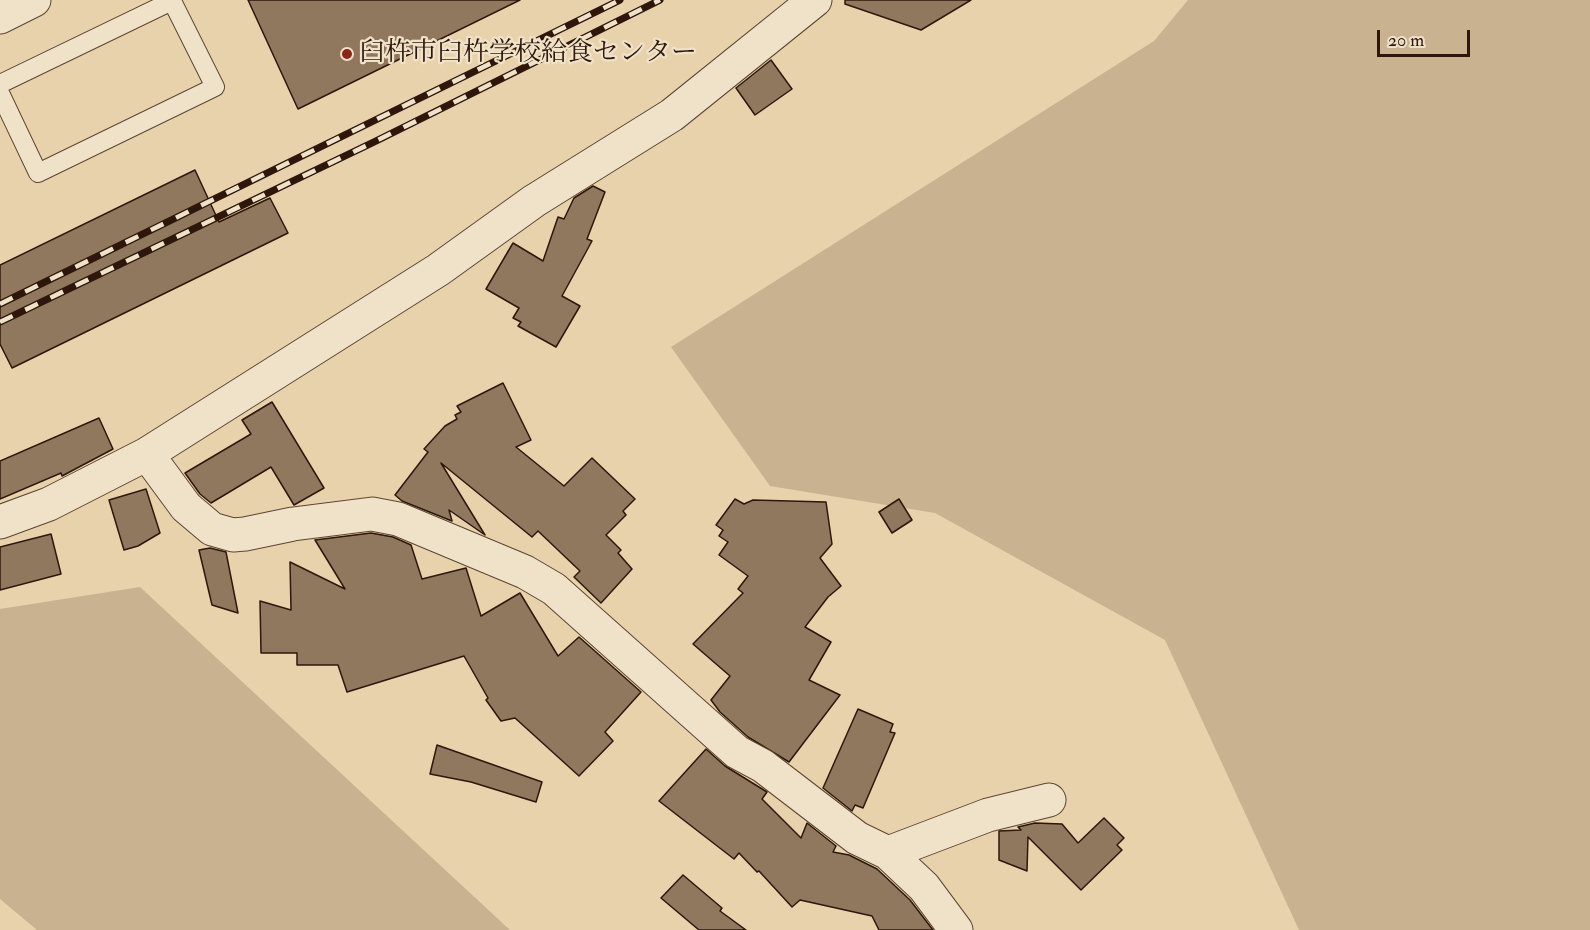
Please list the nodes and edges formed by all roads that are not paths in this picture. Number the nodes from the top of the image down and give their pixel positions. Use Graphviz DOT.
graph roads {
  1 [pos="34,0"];
  2 [pos="815,0"];
  3 [pos="0,17"];
  4 [pos="0,84"];
  5 [pos="0,93"];
  6 [pos="147,454"];
  7 [pos="0,522"];
  8 [pos="1049,800"];
  9 [pos="888,854"];
  10 [pos="956,930"];
  1 -- 3 [label="street"];
  2 -- 6 [label="street"];
  4 -- 5 [label="lane"];
  6 -- 7 [label="street"];
  6 -- 9 [label="street"];
  8 -- 9 [label="street"];
  9 -- 10 [label="street"];
}
